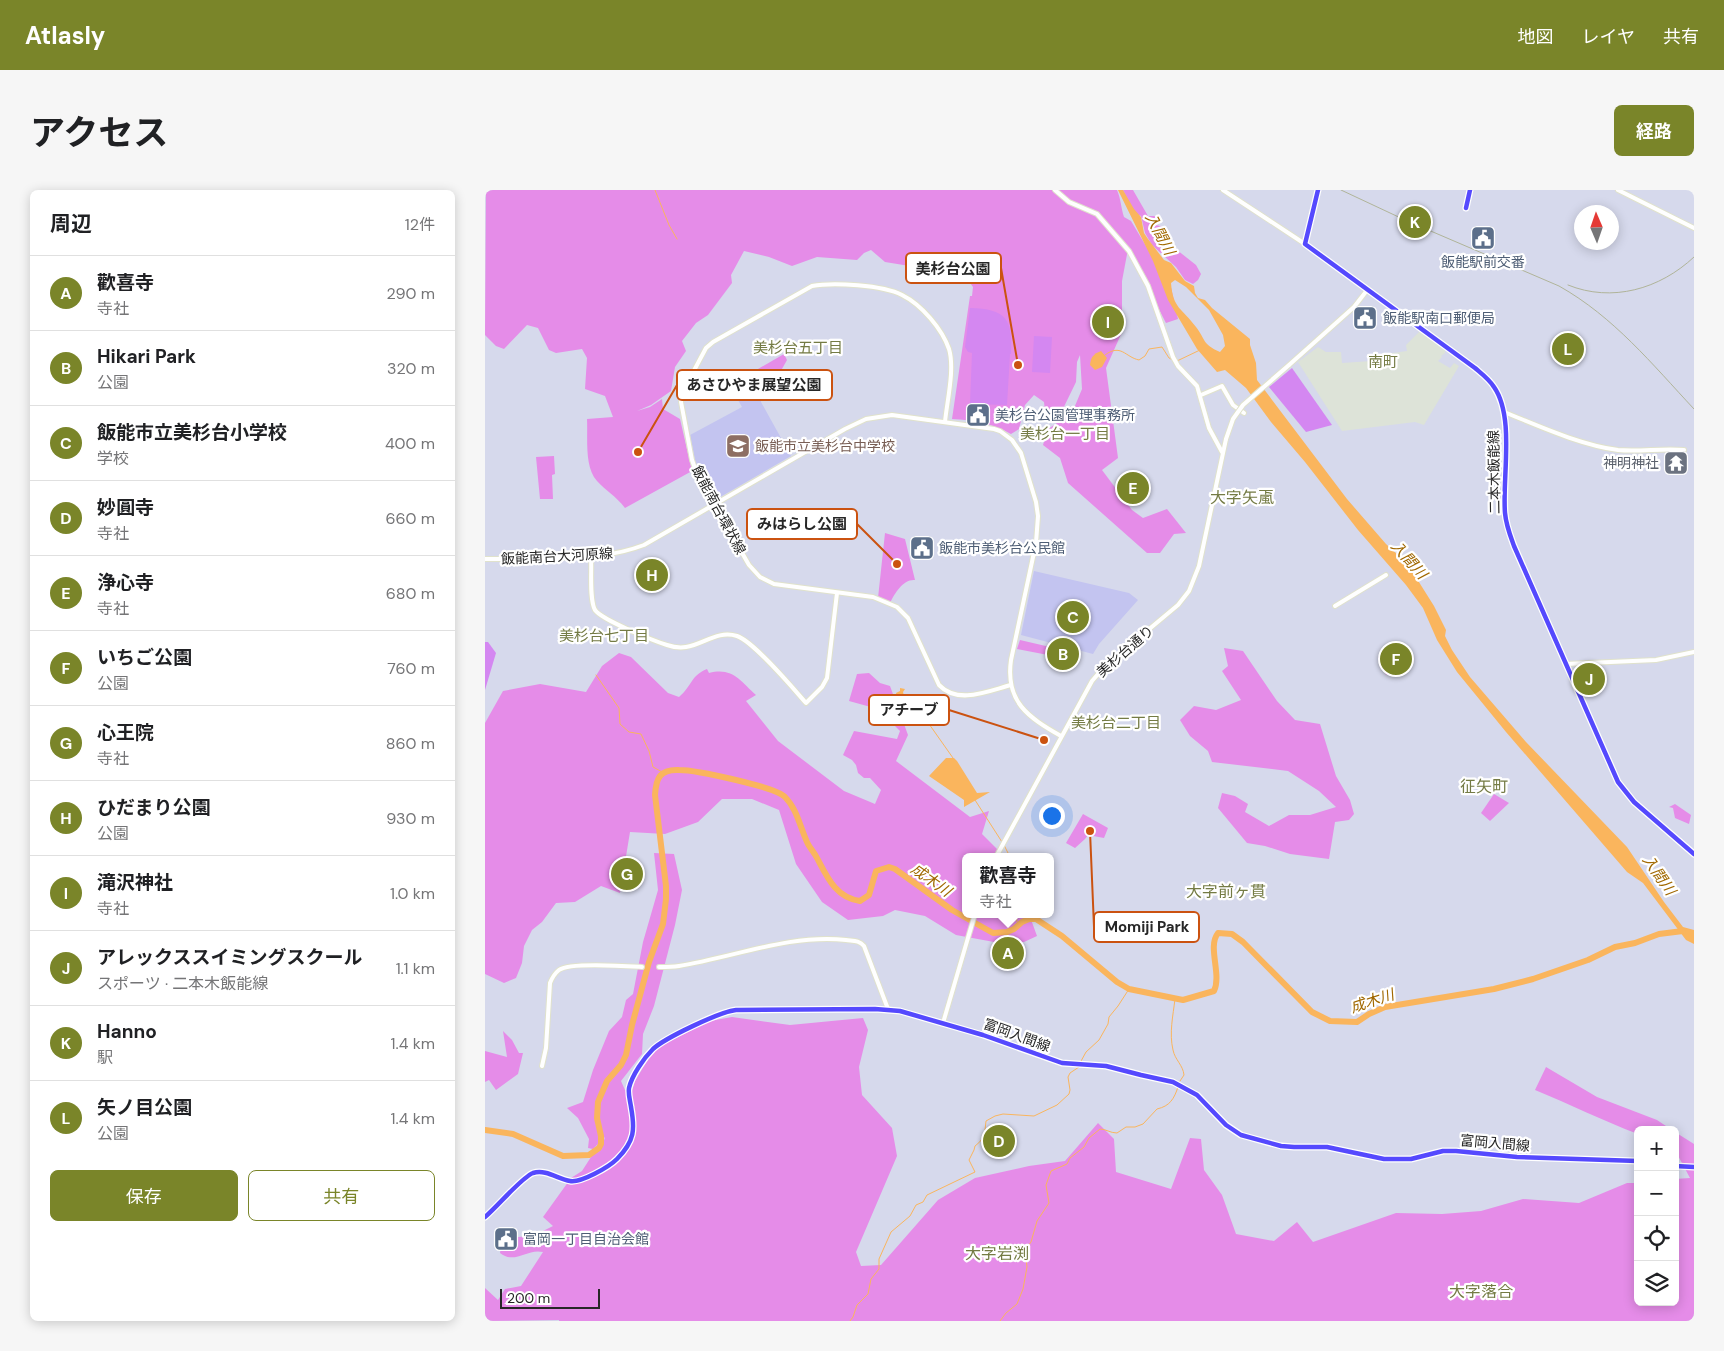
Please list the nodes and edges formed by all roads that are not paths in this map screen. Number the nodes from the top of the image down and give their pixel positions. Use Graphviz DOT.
graph roads {
  1 [pos="1055,190"];
  2 [pos="1223,190"];
  3 [pos="1318,190"];
  4 [pos="1471,190"];
  5 [pos="1618,190"];
  6 [pos="1465,208"];
  7 [pos="1694,228"];
  8 [pos="1305,244"];
  9 [pos="1368,289"];
  10 [pos="1201,395"];
  11 [pos="1504,412"];
  12 [pos="1244,414"];
  13 [pos="945,422"];
  14 [pos="1684,450"];
  15 [pos="1223,453"];
  16 [pos="714,505"];
  17 [pos="591,557"];
  18 [pos="485,559"];
  19 [pos="1386,575"];
  20 [pos="837,593"];
  21 [pos="1335,606"];
  22 [pos="1694,652"];
  23 [pos="1565,664"];
  24 [pos="1011,685"];
  25 [pos="1061,736"];
  26 [pos="998,853"];
  27 [pos="1694,854"];
  28 [pos="974,918"];
  29 [pos="642,967"];
  30 [pos="659,967"];
  31 [pos="888,1009"];
  32 [pos="943,1023"];
  33 [pos="542,1066"];
  34 [pos="1634,1162"];
  35 [pos="1679,1166"];
  36 [pos="1694,1167"];
  37 [pos="485,1217"];
  1 -- 10 [label="street"];
  2 -- 8 [label="street"];
  3 -- 8 [label="main road"];
  4 -- 6 [label="main road"];
  5 -- 7 [label="street"];
  8 -- 9 [label="main road, 二本木飯能線"];
  9 -- 11 [label="main road, 二本木飯能線"];
  9 -- 15 [label="street, 美杉台通り, bridge"];
  10 -- 12 [label="street"];
  10 -- 15 [label="street"];
  11 -- 14 [label="street"];
  11 -- 23 [label="main road, 二本木飯能線"];
  13 -- 16 [label="street, 飯能南台大河原線"];
  13 -- 16 [label="street, 飯能南台環状線"];
  13 -- 24 [label="street, 飯能南台大河原線"];
  15 -- 25 [label="street, 美杉台通り"];
  16 -- 17 [label="street, 飯能南台大河原線"];
  16 -- 20 [label="street, 飯能南台環状線"];
  17 -- 18 [label="street, 飯能南台大河原線"];
  17 -- 20 [label="street"];
  19 -- 21 [label="street"];
  20 -- 24 [label="street, 飯能南台環状線"];
  22 -- 23 [label="street"];
  23 -- 27 [label="main road, 二本木飯能線"];
  24 -- 25 [label="street, 飯能南台大河原線"];
  25 -- 26 [label="street, 美杉台通り"];
  28 -- 32 [label="street"];
  29 -- 33 [label="street"];
  30 -- 31 [label="street"];
  31 -- 32 [label="main road, 富岡入間線"];
  31 -- 37 [label="main road, 富岡入間線"];
  32 -- 34 [label="main road, 富岡入間線"];
  35 -- 36 [label="main road"];
}
